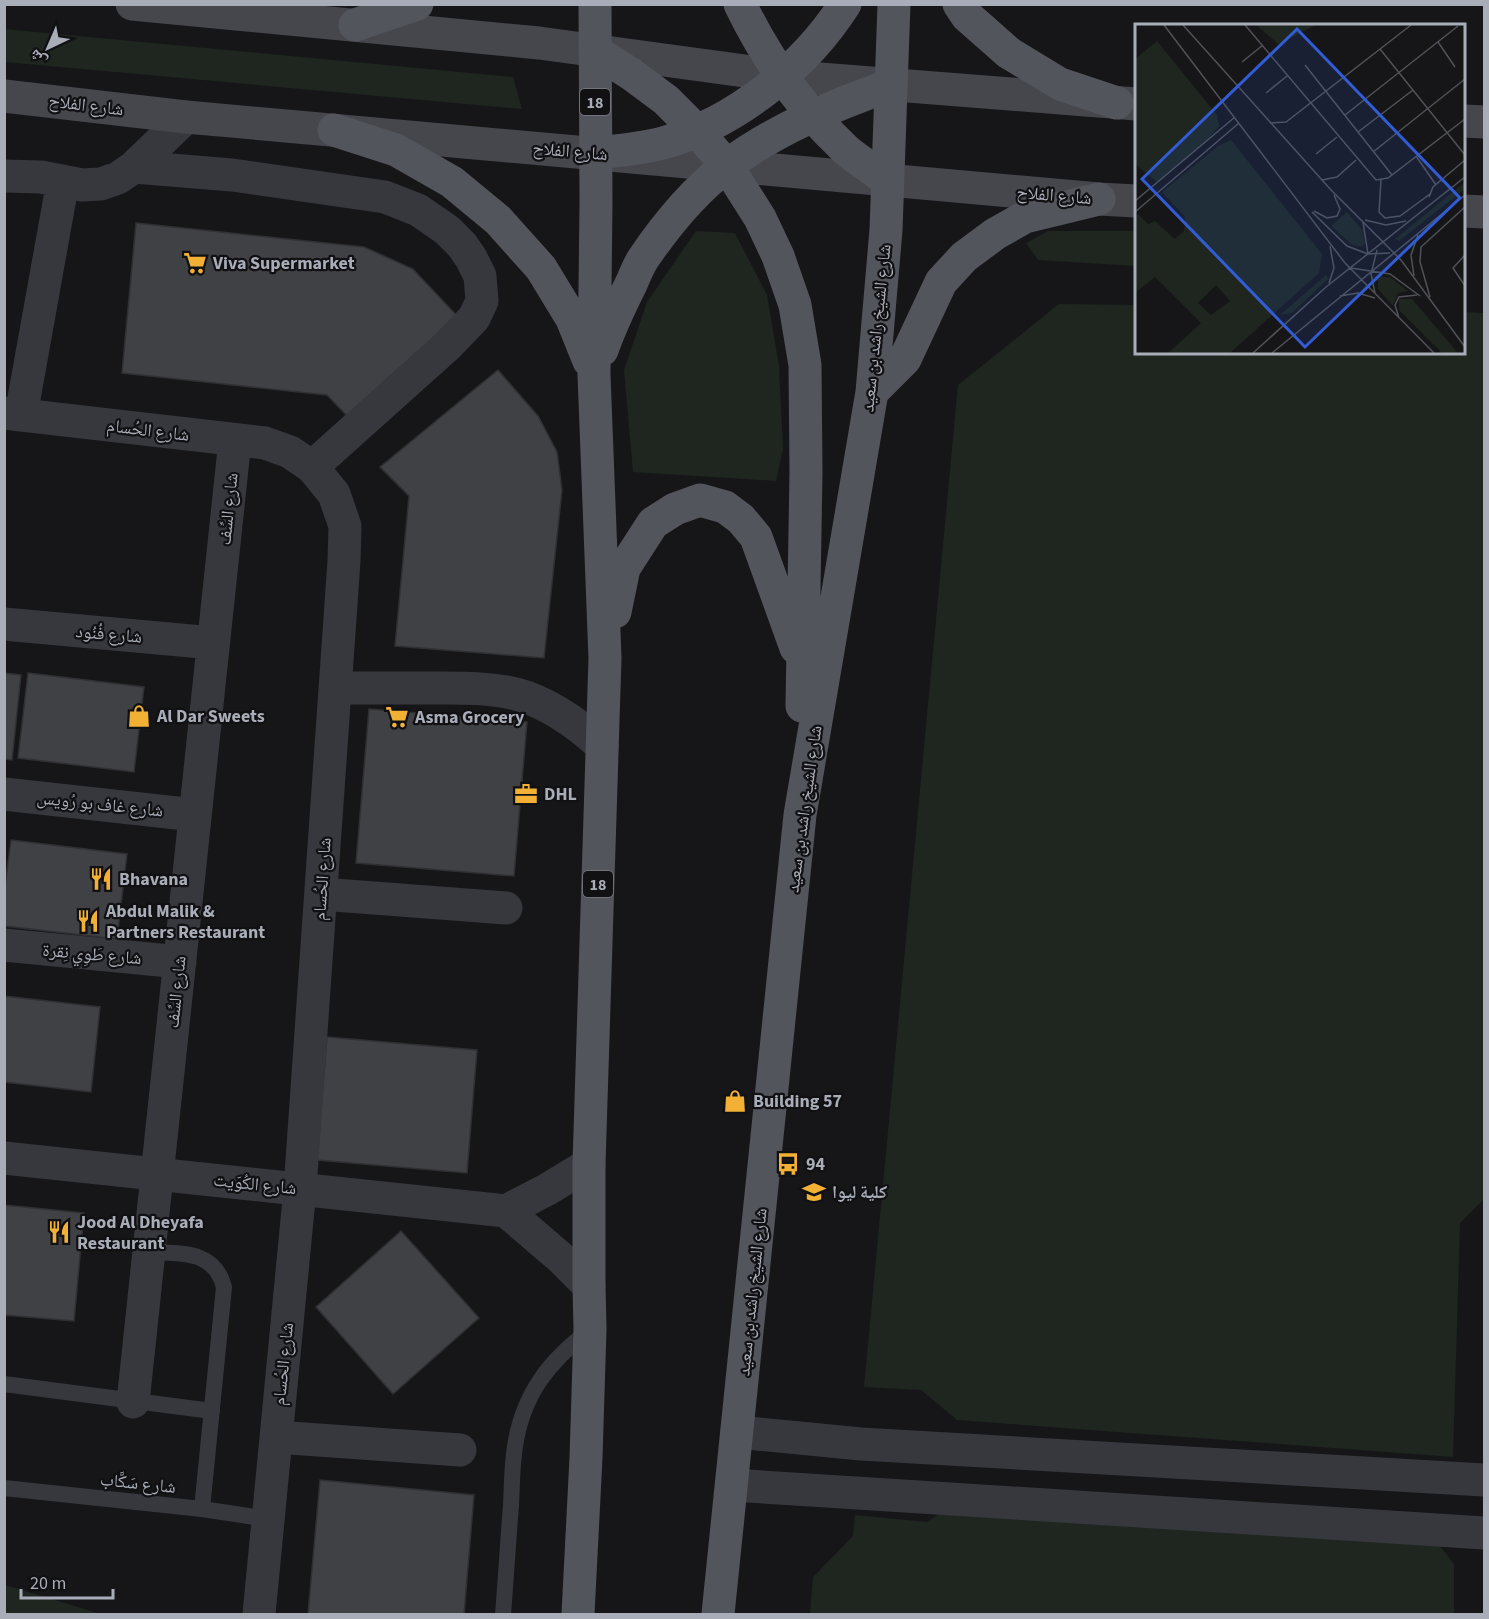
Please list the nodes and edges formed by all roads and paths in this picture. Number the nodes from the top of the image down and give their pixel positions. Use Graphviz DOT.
graph roads {
  1 [pos="132,4"];
  2 [pos="417,4"];
  3 [pos="595,4"];
  4 [pos="740,4"];
  5 [pos="845,4"];
  6 [pos="894,4"];
  7 [pos="959,4"];
  8 [pos="355,26"];
  9 [pos="595,51"];
  10 [pos="782,76"];
  11 [pos="891,85"];
  12 [pos="4,96"];
  13 [pos="1127,103"];
  14 [pos="186,117"];
  15 [pos="813,117"];
  16 [pos="1465,121"];
  17 [pos="1485,122"];
  18 [pos="334,130"];
  19 [pos="697,131"];
  20 [pos="595,153"];
  21 [pos="728,166"];
  22 [pos="134,167"];
  23 [pos="4,176"];
  24 [pos="887,180"];
  25 [pos="63,181"];
  26 [pos="1099,199"];
  27 [pos="1135,201"];
  28 [pos="1465,212"];
  29 [pos="1485,212"];
  30 [pos="594,375"];
  31 [pos="872,392"];
  32 [pos="13,414"];
  33 [pos="235,440"];
  34 [pos="312,467"];
  35 [pos="4,624"];
  36 [pos="213,644"];
  37 [pos="605,658"];
  38 [pos="802,667"];
  39 [pos="335,688"];
  40 [pos="602,746"];
  41 [pos="4,794"];
  42 [pos="195,814"];
  43 [pos="800,815"];
  44 [pos="321,894"];
  45 [pos="506,908"];
  46 [pos="4,945"];
  47 [pos="180,962"];
  48 [pos="4,1158"];
  49 [pos="589,1164"];
  50 [pos="157,1174"];
  51 [pos="300,1189"];
  52 [pos="506,1211"];
  53 [pos="149,1252"];
  54 [pos="589,1286"];
  55 [pos="590,1329"];
  56 [pos="4,1384"];
  57 [pos="133,1402"];
  58 [pos="212,1412"];
  59 [pos="737,1432"];
  60 [pos="276,1437"];
  61 [pos="460,1450"];
  62 [pos="1485,1480"];
  63 [pos="732,1485"];
  64 [pos="4,1488"];
  65 [pos="202,1509"];
  66 [pos="268,1519"];
  67 [pos="1485,1533"];
  68 [pos="259,1614"];
  69 [pos="503,1614"];
  70 [pos="578,1614"];
  71 [pos="718,1614"];
  1 -- 8 [label="main road"];
  2 -- 8 [label="main road"];
  3 -- 9 [label="main road, 18"];
  4 -- 10 [label="main road"];
  5 -- 10 [label="main road"];
  6 -- 11 [label="main road, شارع الشيخ راشد بن سعيد"];
  7 -- 13 [label="main road"];
  8 -- 9 [label="main road"];
  9 -- 10 [label="main road"];
  9 -- 19 [label="main road"];
  9 -- 20 [label="main road, 18"];
  10 -- 11 [label="main road"];
  10 -- 15 [label="main road"];
  10 -- 19 [label="main road"];
  11 -- 13 [label="main road"];
  11 -- 15 [label="main road"];
  11 -- 24 [label="main road, شارع الشيخ راشد بن سعيد"];
  12 -- 14 [label="main road, شارع الفلاح"];
  14 -- 18 [label="main road, شارع الفلاح"];
  14 -- 22 [label="street"];
  15 -- 21 [label="main road"];
  15 -- 24 [label="main road"];
  16 -- 17 [label="main road"];
  18 -- 20 [label="main road, شارع الفلاح"];
  18 -- 30 [label="main road"];
  19 -- 20 [label="main road"];
  19 -- 21 [label="main road"];
  20 -- 21 [label="main road, شارع الفلاح"];
  20 -- 30 [label="main road, 18"];
  21 -- 24 [label="main road, شارع الفلاح"];
  21 -- 30 [label="main road"];
  21 -- 38 [label="main road"];
  22 -- 25 [label="street"];
  22 -- 34 [label="street"];
  23 -- 25 [label="street"];
  24 -- 26 [label="main road, شارع الفلاح"];
  24 -- 31 [label="main road, شارع الشيخ راشد بن سعيد"];
  25 -- 32 [label="street"];
  26 -- 27 [label="main road, شارع الفلاح"];
  26 -- 31 [label="main road"];
  28 -- 29 [label="main road"];
  30 -- 37 [label="main road, 18"];
  31 -- 43 [label="main road, شارع الشيخ راشد بن سعيد"];
  32 -- 33 [label="street, شارع الحُسام"];
  33 -- 34 [label="street, شارع الحُسام"];
  33 -- 36 [label="street, شارع السِّف"];
  34 -- 39 [label="street, شارع الحُسام"];
  35 -- 36 [label="street, شارع فُنُود"];
  36 -- 42 [label="street, شارع السِّف"];
  37 -- 38 [label="main road"];
  37 -- 40 [label="main road, 18"];
  38 -- 43 [label="main road"];
  39 -- 40 [label="street"];
  39 -- 44 [label="street, شارع الحُسام"];
  40 -- 49 [label="main road, 18"];
  41 -- 42 [label="street, شارع غاف بو رُويس"];
  42 -- 47 [label="street, شارع السِّف"];
  43 -- 59 [label="main road, شارع الشيخ راشد بن سعيد"];
  44 -- 45 [label="street"];
  44 -- 51 [label="street, شارع الحُسام"];
  46 -- 47 [label="street, شارع طَوِي نِقرة"];
  47 -- 50 [label="street, شارع السِّف"];
  48 -- 50 [label="street, شارع الكُوَيت"];
  49 -- 52 [label="street"];
  49 -- 54 [label="main road, 18"];
  50 -- 51 [label="street, شارع الكُوَيت"];
  50 -- 53 [label="street, شارع السِّف"];
  51 -- 52 [label="street, شارع الكُوَيت"];
  51 -- 60 [label="street, شارع الحُسام"];
  52 -- 54 [label="street"];
  53 -- 57 [label="street, شارع السِّف"];
  53 -- 58 [label="lane"];
  54 -- 55 [label="main road, 18"];
  55 -- 69 [label="lane"];
  55 -- 70 [label="main road, 18"];
  56 -- 57 [label="lane"];
  57 -- 58 [label="lane"];
  58 -- 65 [label="lane"];
  59 -- 62 [label="street"];
  59 -- 63 [label="main road, شارع الشيخ راشد بن سعيد"];
  60 -- 61 [label="street"];
  60 -- 66 [label="street, شارع الحُسام"];
  63 -- 67 [label="street"];
  63 -- 71 [label="main road, شارع الشيخ راشد بن سعيد"];
  64 -- 65 [label="lane, شارع سَكَّاب"];
  65 -- 66 [label="lane, شارع سَكَّاب"];
  66 -- 68 [label="street, شارع الحُسام"];
}
